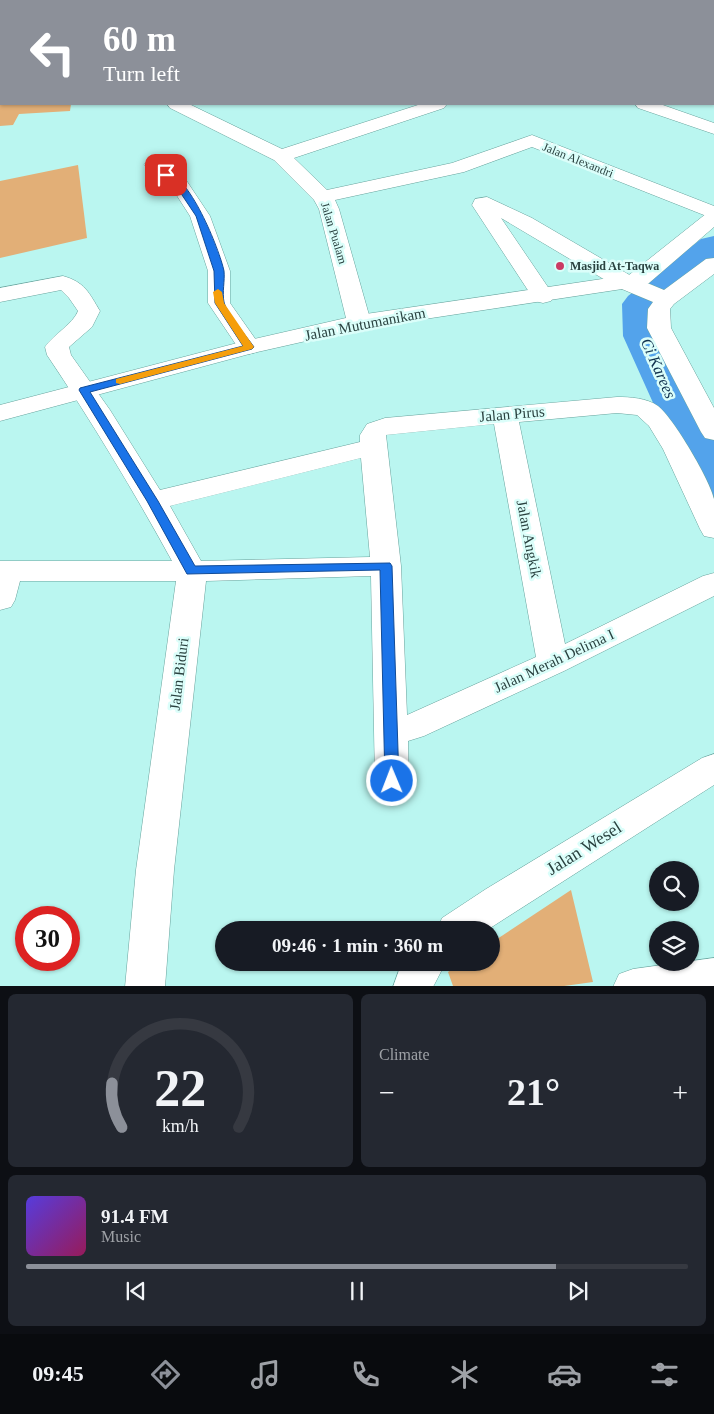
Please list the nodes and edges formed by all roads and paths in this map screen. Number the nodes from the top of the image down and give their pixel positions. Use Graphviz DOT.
graph roads {
  1 [pos="178,105"];
  2 [pos="435,105"];
  3 [pos="647,105"];
  4 [pos="714,129"];
  5 [pos="281,156"];
  6 [pos="154,165"];
  7 [pos="323,197"];
  8 [pos="714,215"];
  9 [pos="714,264"];
  10 [pos="629,284"];
  11 [pos="0,295"];
  12 [pos="543,296"];
  13 [pos="662,297"];
  14 [pos="359,322"];
  15 [pos="249,347"];
  16 [pos="84,390"];
  17 [pos="0,413"];
  18 [pos="505,415"];
  19 [pos="714,432"];
  20 [pos="379,436"];
  21 [pos="153,501"];
  22 [pos="714,529"];
  23 [pos="386,566"];
  24 [pos="4,571"];
  25 [pos="192,571"];
  26 [pos="714,583"];
  27 [pos="0,600"];
  28 [pos="553,663"];
  29 [pos="391,732"];
  30 [pos="714,768"];
  31 [pos="392,781"];
  32 [pos="469,921"];
  33 [pos="419,971"];
  34 [pos="714,976"];
  35 [pos="145,986"];
  36 [pos="413,986"];
  37 [pos="633,986"];
  1 -- 5 [label="street, Jalan Pualam"];
  2 -- 5 [label="street"];
  3 -- 4 [label="street"];
  5 -- 7 [label="street, Jalan Pualam"];
  6 -- 15 [label="street"];
  7 -- 8 [label="street, Jalan Alexandri"];
  7 -- 14 [label="street, Jalan Pualam"];
  8 -- 10 [label="street, Jalan Mutumanikam"];
  9 -- 13 [label="street"];
  10 -- 12 [label="street, Jalan Mutumanikam"];
  10 -- 12 [label="street"];
  10 -- 13 [label="street"];
  11 -- 16 [label="street"];
  12 -- 14 [label="street, Jalan Mutumanikam"];
  13 -- 19 [label="street"];
  14 -- 15 [label="street, Jalan Mutumanikam"];
  15 -- 16 [label="street, Jalan Mutumanikam"];
  16 -- 17 [label="street, Jalan Mutumanikam"];
  16 -- 21 [label="street"];
  18 -- 20 [label="street, Jalan Pirus"];
  18 -- 22 [label="street, Jalan Pirus"];
  18 -- 28 [label="street, Jalan Angkik"];
  20 -- 21 [label="street, Jalan Pirus"];
  20 -- 23 [label="street"];
  21 -- 25 [label="street"];
  23 -- 25 [label="street"];
  23 -- 29 [label="street"];
  24 -- 25 [label="street"];
  24 -- 27 [label="street"];
  25 -- 35 [label="street, Jalan Biduri"];
  26 -- 28 [label="street, Jalan Merah Delima I"];
  28 -- 29 [label="street, Jalan Merah Delima I"];
  29 -- 31 [label="street"];
  30 -- 32 [label="street, Jalan Wesel"];
  33 -- 36 [label="street"];
  34 -- 37 [label="street"];
}
